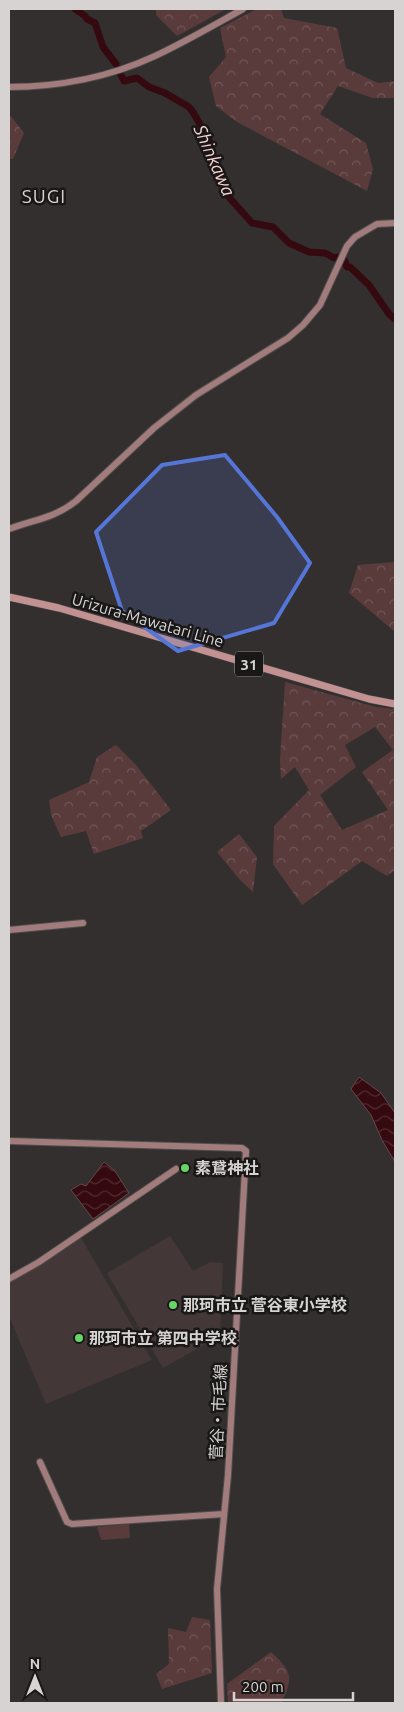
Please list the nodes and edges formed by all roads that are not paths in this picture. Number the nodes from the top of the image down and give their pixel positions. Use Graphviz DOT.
graph roads {
  1 [pos="243,9"];
  2 [pos="9,87"];
  3 [pos="395,223"];
  4 [pos="9,529"];
  5 [pos="9,597"];
  6 [pos="395,704"];
  7 [pos="83,923"];
  8 [pos="9,930"];
  9 [pos="9,1142"];
  10 [pos="176,1168"];
  11 [pos="9,1278"];
  12 [pos="40,1462"];
  13 [pos="224,1514"];
  14 [pos="221,1703"];
  1 -- 2 [label="street"];
  3 -- 4 [label="street"];
  5 -- 6 [label="main road, Urizura-Mawatari Line / 31"];
  7 -- 8 [label="street"];
  9 -- 13 [label="street, 菅谷・市毛線"];
  10 -- 11 [label="street"];
  12 -- 13 [label="street"];
  13 -- 14 [label="street, 菅谷・市毛線"];
}
